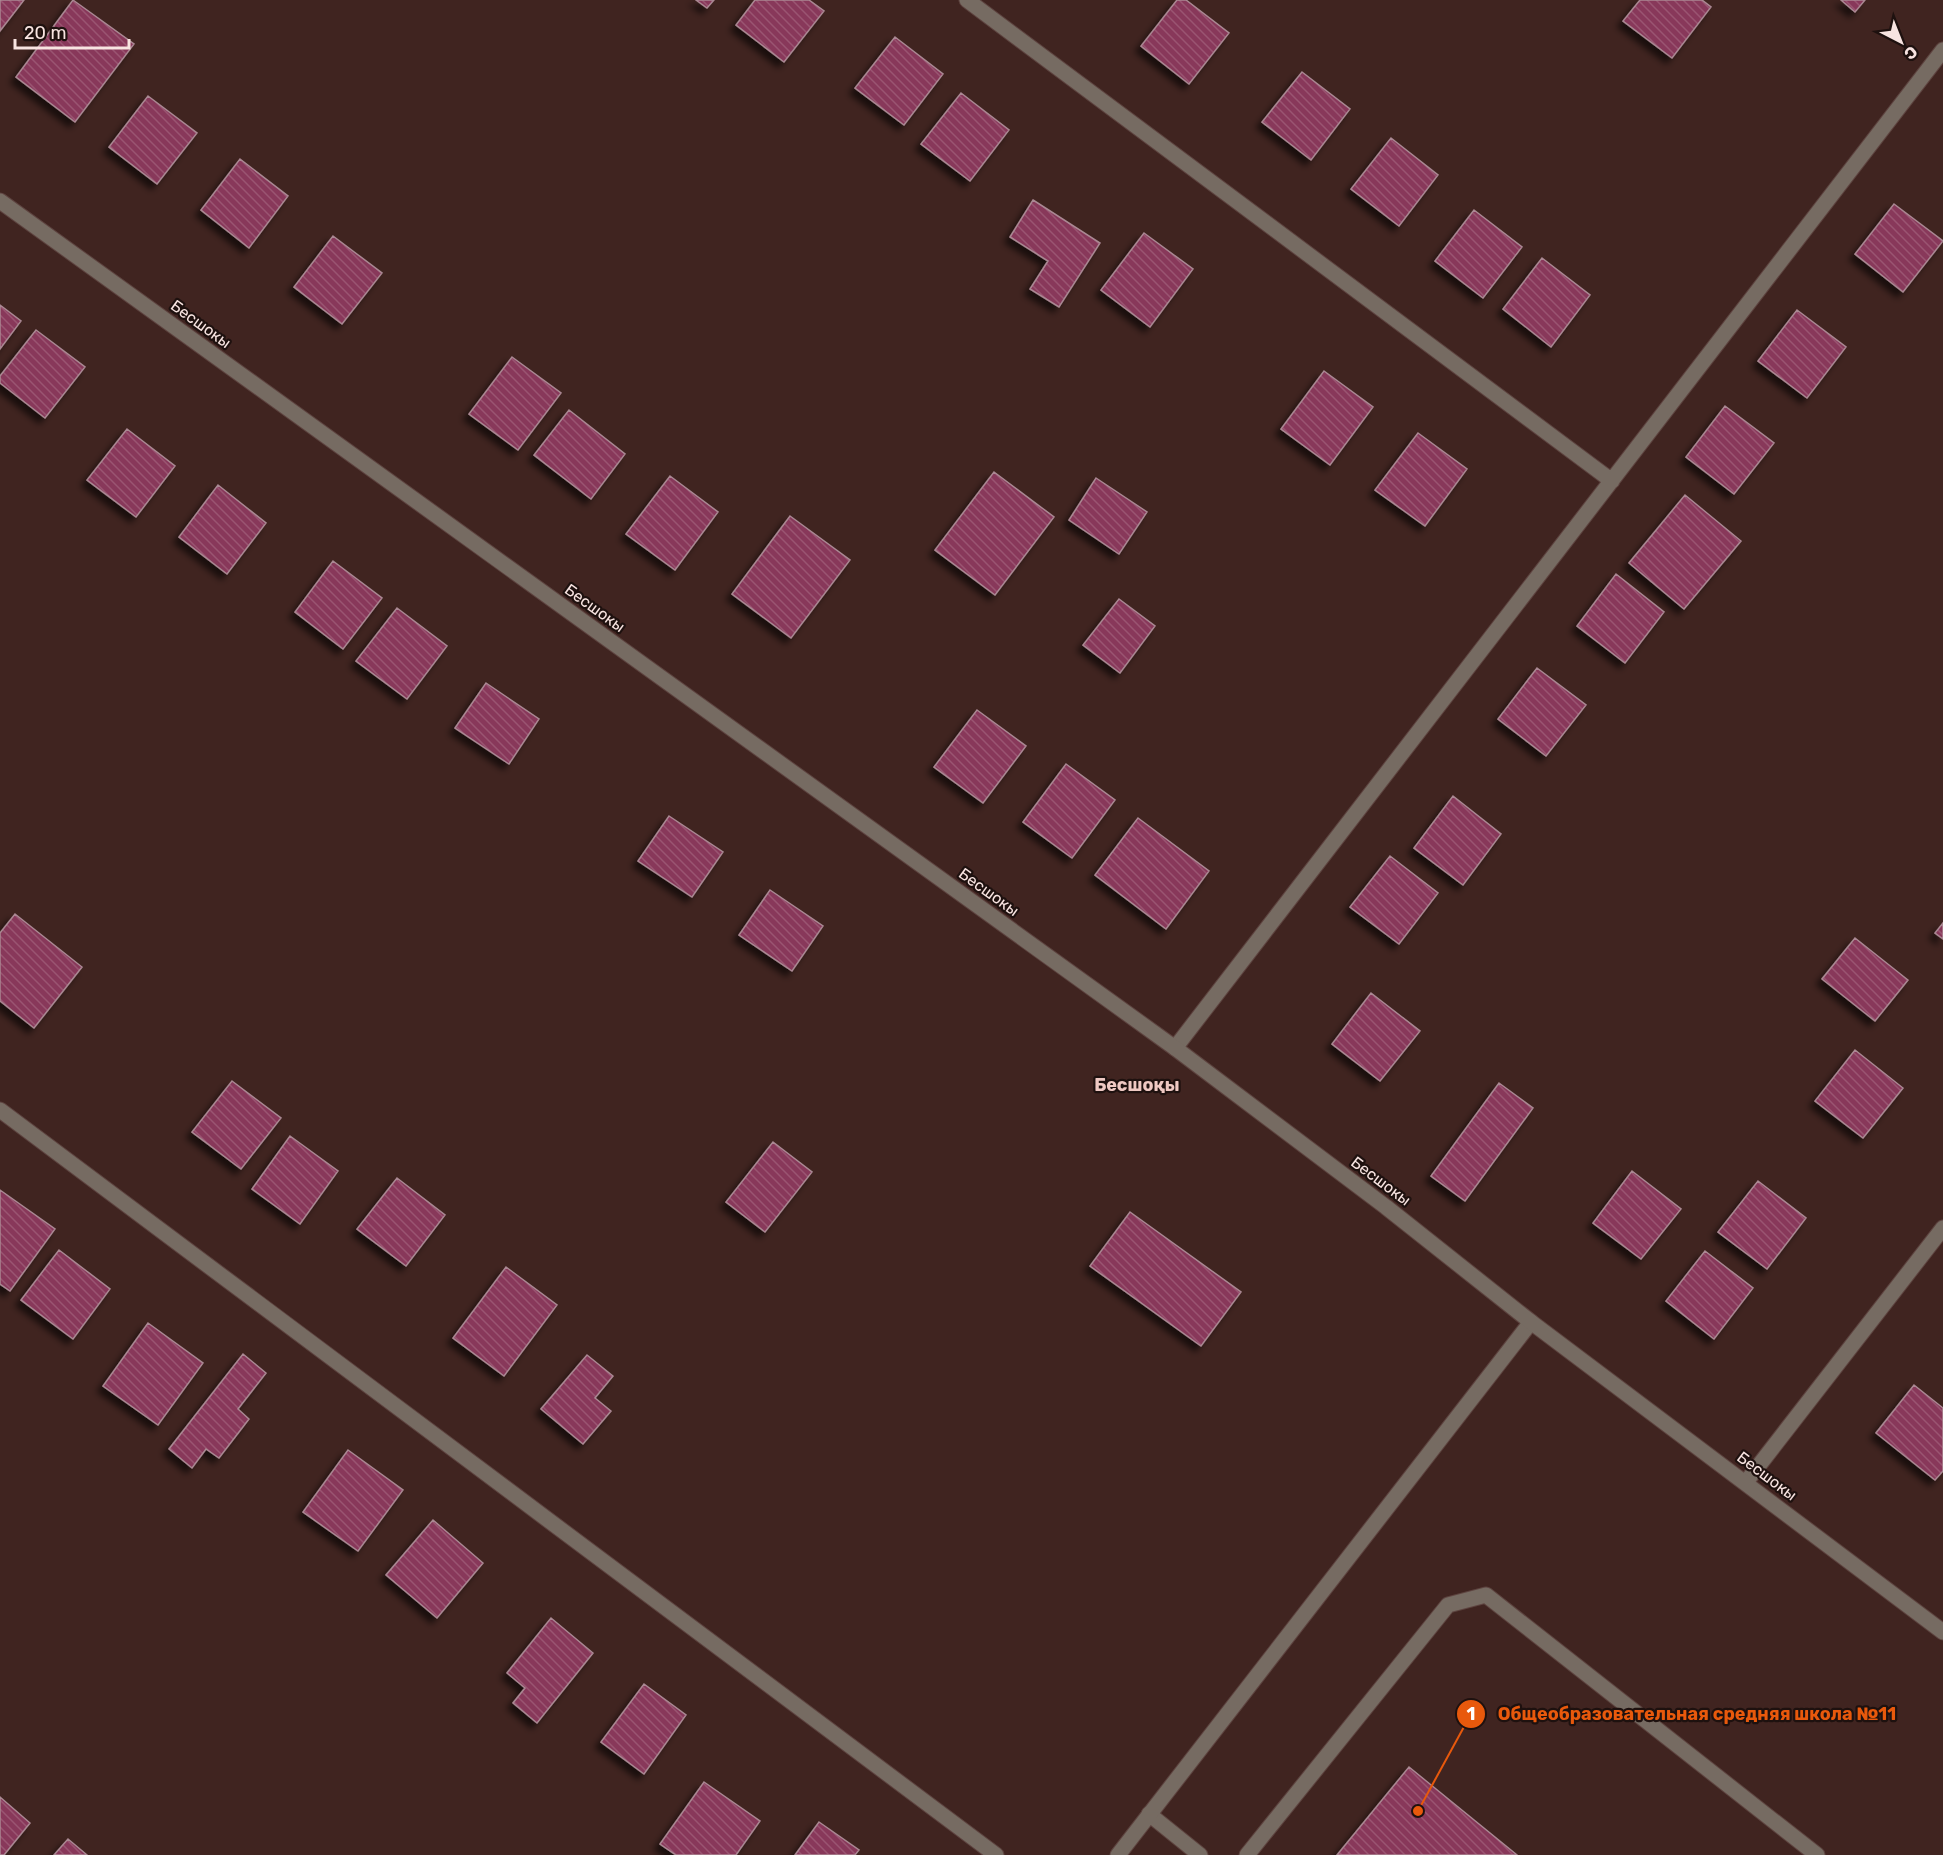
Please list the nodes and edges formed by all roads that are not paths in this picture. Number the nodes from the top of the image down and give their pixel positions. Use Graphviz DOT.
graph roads {
  1 [pos="968,0"];
  2 [pos="1943,50"];
  3 [pos="0,201"];
  4 [pos="1612,481"];
  5 [pos="1175,1048"];
  6 [pos="0,1110"];
  7 [pos="1943,1228"];
  8 [pos="1531,1322"];
  9 [pos="1746,1482"];
  10 [pos="1943,1632"];
  11 [pos="1149,1814"];
  12 [pos="996,1855"];
  13 [pos="1118,1855"];
  14 [pos="1200,1855"];
  15 [pos="1247,1855"];
  16 [pos="1817,1855"];
  1 -- 4 [label="street"];
  2 -- 4 [label="street"];
  3 -- 5 [label="street, Бесшокы"];
  4 -- 5 [label="street"];
  5 -- 8 [label="street, Бесшокы"];
  6 -- 12 [label="street"];
  7 -- 9 [label="street"];
  8 -- 9 [label="street, Бесшокы"];
  8 -- 11 [label="street"];
  9 -- 10 [label="street, Бесшокы"];
  11 -- 13 [label="street"];
  11 -- 14 [label="street"];
  15 -- 16 [label="street"];
}
